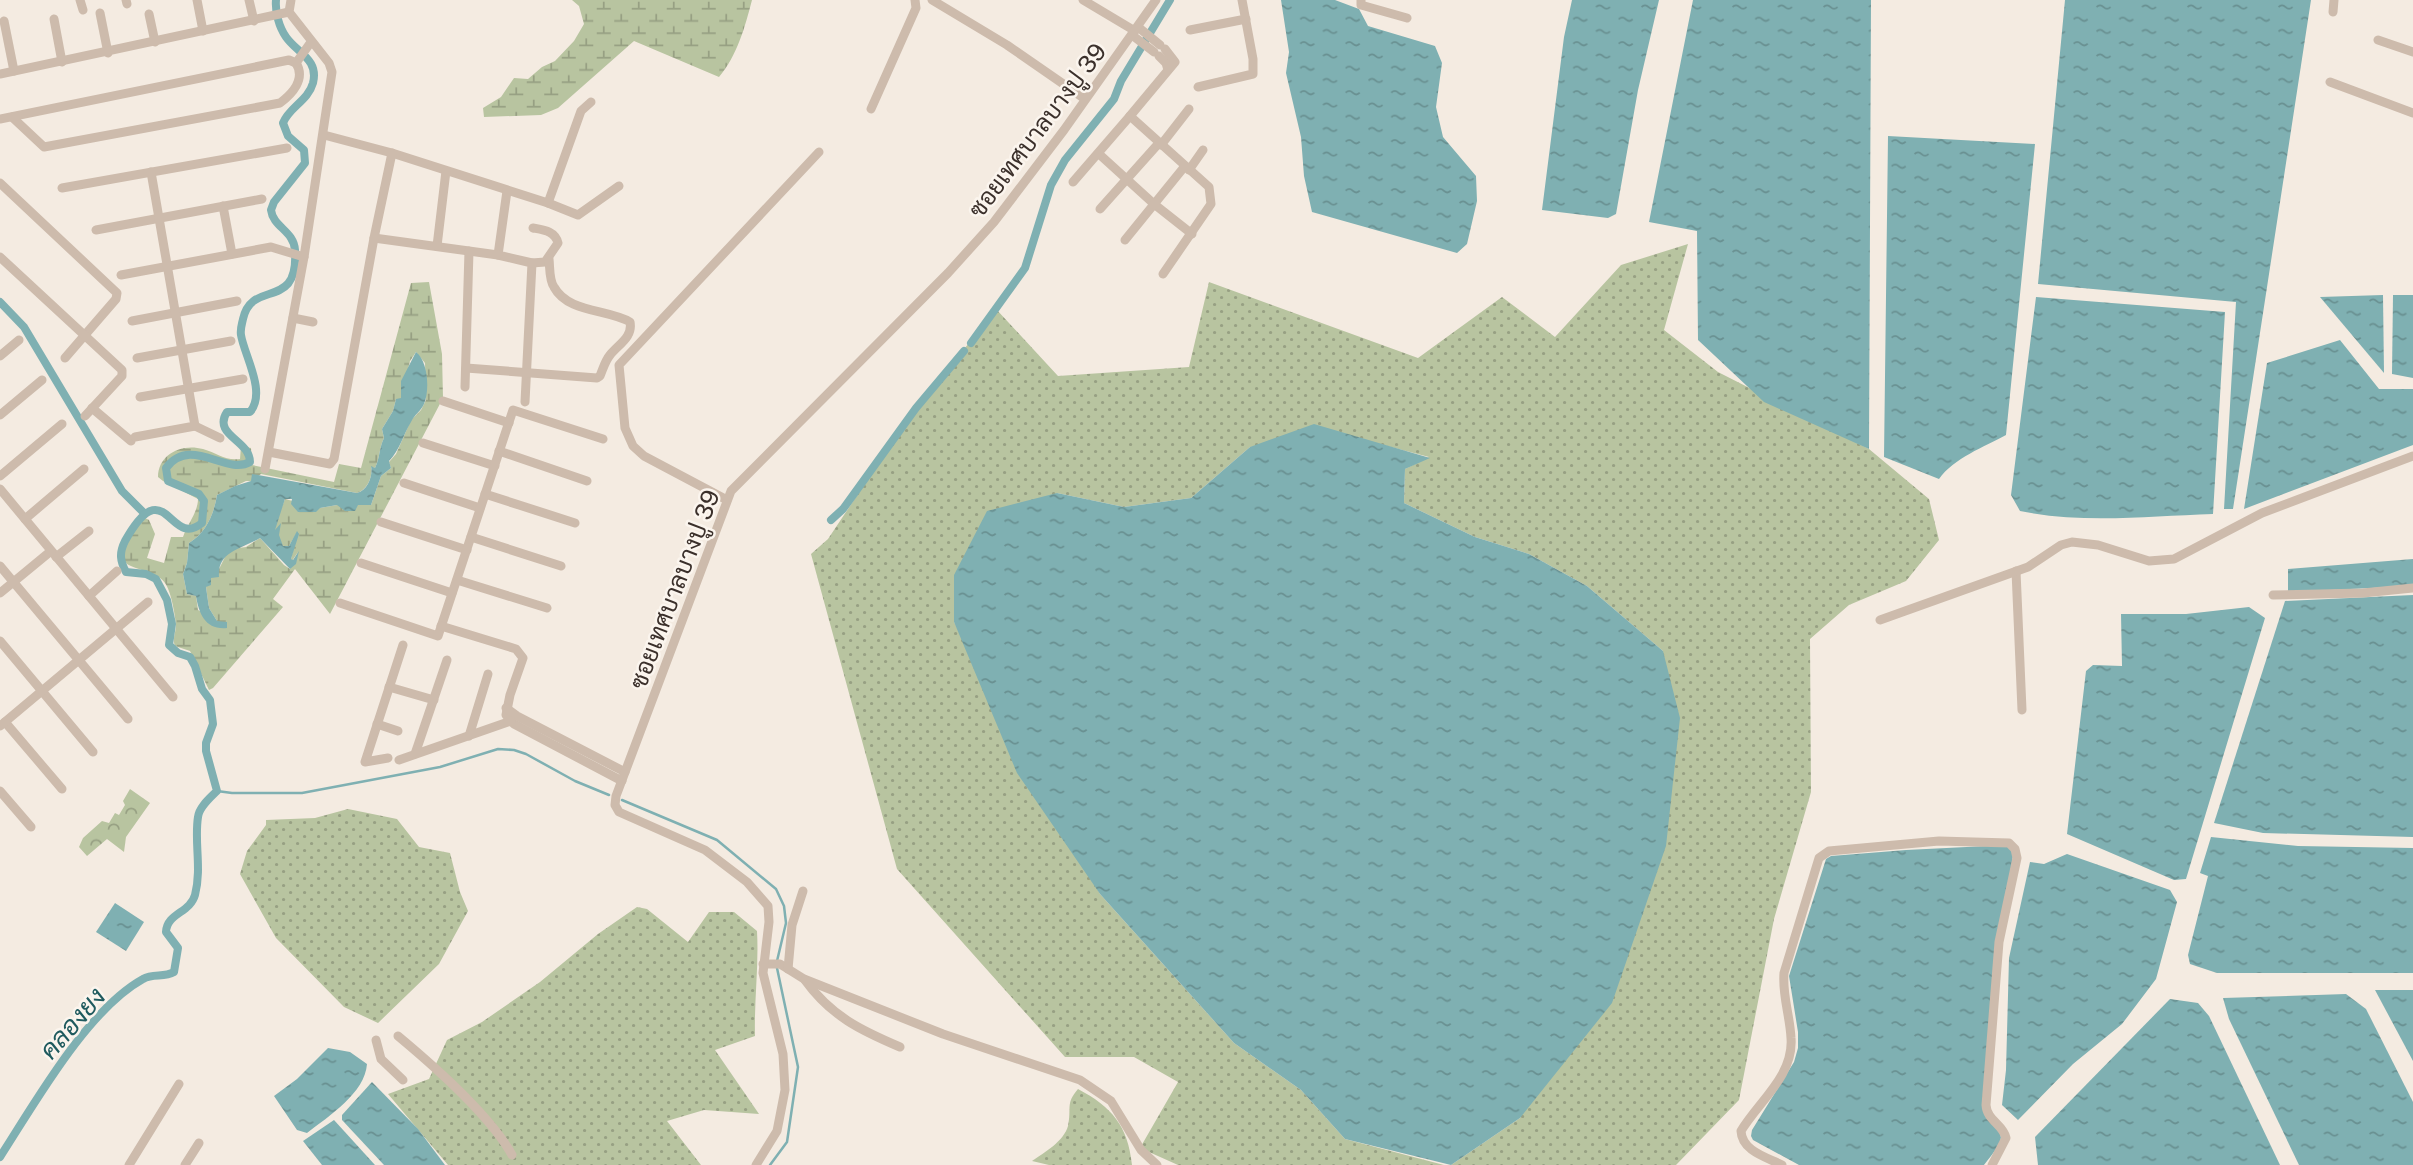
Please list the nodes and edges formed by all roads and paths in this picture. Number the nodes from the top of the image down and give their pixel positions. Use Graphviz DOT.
graph roads {
  1 [pos="80,0"];
  2 [pos="197,0"];
  3 [pos="249,0"];
  4 [pos="291,0"];
  5 [pos="915,0"];
  6 [pos="932,0"];
  7 [pos="1083,0"];
  8 [pos="1156,0"];
  9 [pos="1242,0"];
  10 [pos="1361,0"];
  11 [pos="2334,0"];
  12 [pos="83,10"];
  13 [pos="2333,12"];
  14 [pos="100,13"];
  15 [pos="149,13"];
  16 [pos="283,14"];
  17 [pos="1407,18"];
  18 [pos="54,19"];
  19 [pos="1245,19"];
  20 [pos="4,21"];
  21 [pos="254,21"];
  22 [pos="1190,30"];
  23 [pos="203,31"];
  24 [pos="1135,31"];
  25 [pos="2378,40"];
  26 [pos="155,42"];
  27 [pos="311,42"];
  28 [pos="108,52"];
  29 [pos="2413,52"];
  30 [pos="301,56"];
  31 [pos="62,62"];
  32 [pos="14,71"];
  33 [pos="0,74"];
  34 [pos="2330,82"];
  35 [pos="1198,87"];
  36 [pos="1085,99"];
  37 [pos="591,102"];
  38 [pos="871,109"];
  39 [pos="1189,109"];
  40 [pos="2413,113"];
  41 [pos="1130,116"];
  42 [pos="12,117"];
  43 [pos="0,119"];
  44 [pos="324,135"];
  45 [pos="1160,144"];
  46 [pos="287,148"];
  47 [pos="1203,150"];
  48 [pos="819,152"];
  49 [pos="392,153"];
  50 [pos="1099,154"];
  51 [pos="1187,168"];
  52 [pos="446,171"];
  53 [pos="151,172"];
  54 [pos="1127,179"];
  55 [pos="0,183"];
  56 [pos="1073,183"];
  57 [pos="619,186"];
  58 [pos="62,188"];
  59 [pos="507,191"];
  60 [pos="262,199"];
  61 [pos="548,203"];
  62 [pos="1154,204"];
  63 [pos="223,206"];
  64 [pos="1100,209"];
  65 [pos="159,218"];
  66 [pos="533,228"];
  67 [pos="96,230"];
  68 [pos="1192,234"];
  69 [pos="374,238"];
  70 [pos="1125,240"];
  71 [pos="437,246"];
  72 [pos="469,251"];
  73 [pos="232,254"];
  74 [pos="498,255"];
  75 [pos="302,256"];
  76 [pos="0,257"];
  77 [pos="549,259"];
  78 [pos="532,263"];
  79 [pos="168,266"];
  80 [pos="1163,274"];
  81 [pos="121,275"];
  82 [pos="237,301"];
  83 [pos="176,313"];
  84 [pos="293,318"];
  85 [pos="132,320"];
  86 [pos="313,321"];
  87 [pos="85,335"];
  88 [pos="19,340"];
  89 [pos="231,341"];
  90 [pos="183,350"];
  91 [pos="1,352"];
  92 [pos="65,358"];
  93 [pos="137,358"];
  94 [pos="466,368"];
  95 [pos="527,373"];
  96 [pos="243,379"];
  97 [pos="42,380"];
  98 [pos="465,387"];
  99 [pos="189,388"];
  100 [pos="140,397"];
  101 [pos="443,401"];
  102 [pos="525,402"];
  103 [pos="0,415"];
  104 [pos="509,423"];
  105 [pos="62,424"];
  106 [pos="195,426"];
  107 [pos="220,438"];
  108 [pos="603,439"];
  109 [pos="423,443"];
  110 [pos="269,452"];
  111 [pos="499,452"];
  112 [pos="2413,456"];
  113 [pos="495,466"];
  114 [pos="85,468"];
  115 [pos="265,469"];
  116 [pos="0,476"];
  117 [pos="587,481"];
  118 [pos="404,483"];
  119 [pos="0,489"];
  120 [pos="485,494"];
  121 [pos="727,500"];
  122 [pos="480,508"];
  123 [pos="24,519"];
  124 [pos="382,522"];
  125 [pos="575,523"];
  126 [pos="89,531"];
  127 [pos="471,537"];
  128 [pos="467,550"];
  129 [pos="54,554"];
  130 [pos="362,563"];
  131 [pos="0,566"];
  132 [pos="561,566"];
  133 [pos="117,571"];
  134 [pos="2016,571"];
  135 [pos="457,580"];
  136 [pos="13,582"];
  137 [pos="2413,588"];
  138 [pos="0,593"];
  139 [pos="452,593"];
  140 [pos="2273,595"];
  141 [pos="89,596"];
  142 [pos="148,602"];
  143 [pos="340,603"];
  144 [pos="547,608"];
  145 [pos="1880,620"];
  146 [pos="441,626"];
  147 [pos="116,628"];
  148 [pos="0,641"];
  149 [pos="403,645"];
  150 [pos="79,660"];
  151 [pos="447,660"];
  152 [pos="488,674"];
  153 [pos="389,687"];
  154 [pos="42,691"];
  155 [pos="173,697"];
  156 [pos="434,700"];
  157 [pos="506,708"];
  158 [pos="2022,710"];
  159 [pos="128,719"];
  160 [pos="512,721"];
  161 [pos="3,724"];
  162 [pos="377,724"];
  163 [pos="398,730"];
  164 [pos="469,736"];
  165 [pos="93,752"];
  166 [pos="415,754"];
  167 [pos="388,758"];
  168 [pos="399,760"];
  169 [pos="623,777"];
  170 [pos="62,789"];
  171 [pos="0,791"];
  172 [pos="30,827"];
  173 [pos="803,891"];
  174 [pos="776,965"];
  175 [pos="804,979"];
  176 [pos="398,1036"];
  177 [pos="376,1040"];
  178 [pos="900,1047"];
  179 [pos="403,1080"];
  180 [pos="179,1084"];
  181 [pos="199,1143"];
  182 [pos="512,1155"];
  183 [pos="130,1165"];
  184 [pos="185,1165"];
  185 [pos="756,1165"];
  186 [pos="1157,1165"];
  187 [pos="1782,1165"];
  188 [pos="1992,1165"];
  1 -- 12 [label="street"];
  2 -- 23 [label="street"];
  3 -- 21 [label="street"];
  4 -- 16 [label="street"];
  5 -- 38 [label="street"];
  6 -- 36 [label="street"];
  7 -- 24 [label="street"];
  8 -- 24 [label="street, ซอยเทศบาลบางปู 39"];
  9 -- 19 [label="street"];
  10 -- 17 [label="street"];
  11 -- 13 [label="street"];
  14 -- 28 [label="street"];
  15 -- 26 [label="street"];
  16 -- 21 [label="street"];
  16 -- 27 [label="street"];
  18 -- 31 [label="street"];
  19 -- 22 [label="street"];
  19 -- 35 [label="street"];
  20 -- 32 [label="street"];
  21 -- 23 [label="street"];
  23 -- 26 [label="street"];
  24 -- 36 [label="street, ซอยเทศบาลบางปู 39"];
  24 -- 41 [label="street"];
  25 -- 29 [label="street"];
  26 -- 28 [label="street"];
  27 -- 30 [label="street"];
  27 -- 44 [label="street"];
  28 -- 31 [label="street"];
  30 -- 42 [label="street"];
  30 -- 42 [label="street"];
  31 -- 32 [label="street"];
  32 -- 33 [label="street"];
  34 -- 40 [label="street"];
  36 -- 121 [label="street, ซอยเทศบาลบางปู 39"];
  37 -- 61 [label="street"];
  39 -- 45 [label="street"];
  41 -- 45 [label="street"];
  41 -- 50 [label="street"];
  42 -- 43 [label="street"];
  44 -- 49 [label="street"];
  44 -- 75 [label="street"];
  45 -- 51 [label="street"];
  45 -- 54 [label="street"];
  46 -- 53 [label="street"];
  47 -- 51 [label="street"];
  48 -- 121 [label="street"];
  49 -- 52 [label="street"];
  49 -- 69 [label="street"];
  50 -- 54 [label="street"];
  50 -- 56 [label="street"];
  51 -- 62 [label="street"];
  51 -- 68 [label="street"];
  52 -- 59 [label="street"];
  52 -- 71 [label="street"];
  53 -- 58 [label="street"];
  53 -- 65 [label="street"];
  54 -- 62 [label="street"];
  54 -- 64 [label="street"];
  55 -- 87 [label="street"];
  57 -- 61 [label="street"];
  59 -- 61 [label="street"];
  59 -- 74 [label="street"];
  60 -- 63 [label="street"];
  62 -- 68 [label="street"];
  62 -- 70 [label="street"];
  63 -- 65 [label="street"];
  63 -- 73 [label="street"];
  65 -- 67 [label="street"];
  65 -- 79 [label="street"];
  66 -- 77 [label="street"];
  68 -- 80 [label="street"];
  69 -- 71 [label="street"];
  69 -- 110 [label="street"];
  71 -- 72 [label="street"];
  72 -- 74 [label="street"];
  72 -- 94 [label="street"];
  73 -- 75 [label="street"];
  73 -- 79 [label="street"];
  74 -- 78 [label="street"];
  75 -- 84 [label="street"];
  76 -- 87 [label="street"];
  77 -- 78 [label="street"];
  77 -- 95 [label="street"];
  78 -- 95 [label="street"];
  79 -- 81 [label="street"];
  79 -- 83 [label="street"];
  82 -- 83 [label="street"];
  83 -- 85 [label="street"];
  83 -- 90 [label="street"];
  84 -- 86 [label="street"];
  84 -- 110 [label="street"];
  87 -- 92 [label="street"];
  87 -- 106 [label="street"];
  88 -- 91 [label="street"];
  89 -- 90 [label="street"];
  90 -- 93 [label="street"];
  90 -- 99 [label="street"];
  94 -- 95 [label="street"];
  94 -- 98 [label="street"];
  95 -- 102 [label="street"];
  96 -- 99 [label="street"];
  97 -- 103 [label="street"];
  99 -- 100 [label="street"];
  99 -- 106 [label="street"];
  101 -- 104 [label="street"];
  104 -- 108 [label="street"];
  104 -- 111 [label="street"];
  105 -- 116 [label="street"];
  106 -- 107 [label="street"];
  109 -- 113 [label="street"];
  110 -- 115 [label="street"];
  111 -- 113 [label="street"];
  111 -- 117 [label="street"];
  112 -- 134 [label="street"];
  113 -- 120 [label="street"];
  114 -- 123 [label="street"];
  118 -- 122 [label="street"];
  119 -- 123 [label="street"];
  120 -- 122 [label="street"];
  120 -- 125 [label="street"];
  121 -- 169 [label="street, ซอยเทศบาลบางปู 39"];
  122 -- 127 [label="street"];
  123 -- 129 [label="street"];
  124 -- 128 [label="street"];
  126 -- 129 [label="street"];
  127 -- 128 [label="street"];
  127 -- 132 [label="street"];
  128 -- 135 [label="street"];
  129 -- 136 [label="street"];
  129 -- 141 [label="street"];
  130 -- 139 [label="street"];
  131 -- 136 [label="street"];
  133 -- 141 [label="street"];
  134 -- 145 [label="street"];
  134 -- 158 [label="street"];
  135 -- 139 [label="street"];
  135 -- 144 [label="street"];
  136 -- 138 [label="street"];
  136 -- 150 [label="street"];
  137 -- 140 [label="street"];
  139 -- 146 [label="street"];
  141 -- 147 [label="street"];
  142 -- 147 [label="street"];
  143 -- 146 [label="street"];
  146 -- 157 [label="street"];
  147 -- 150 [label="street"];
  147 -- 155 [label="street"];
  148 -- 154 [label="street"];
  149 -- 153 [label="street"];
  150 -- 154 [label="street"];
  150 -- 159 [label="street"];
  151 -- 156 [label="street"];
  152 -- 164 [label="street"];
  153 -- 156 [label="street"];
  153 -- 162 [label="street"];
  154 -- 161 [label="street"];
  154 -- 165 [label="street"];
  156 -- 166 [label="street"];
  157 -- 160 [label="street"];
  157 -- 169 [label="street"];
  160 -- 164 [label="street"];
  160 -- 169 [label="street"];
  161 -- 170 [label="street"];
  162 -- 163 [label="street"];
  162 -- 167 [label="street"];
  164 -- 166 [label="street"];
  166 -- 168 [label="street"];
  169 -- 174 [label="street, ซอยเทศบาลบางปู 39"];
  171 -- 172 [label="street"];
  173 -- 174 [label="street"];
  174 -- 175 [label="street"];
  174 -- 185 [label="street, ซอยเทศบาลบางปู 39"];
  175 -- 178 [label="street"];
  175 -- 186 [label="street"];
  176 -- 182 [label="street"];
  177 -- 179 [label="street"];
  180 -- 183 [label="street"];
  181 -- 184 [label="street"];
  187 -- 188 [label="street"];
}
